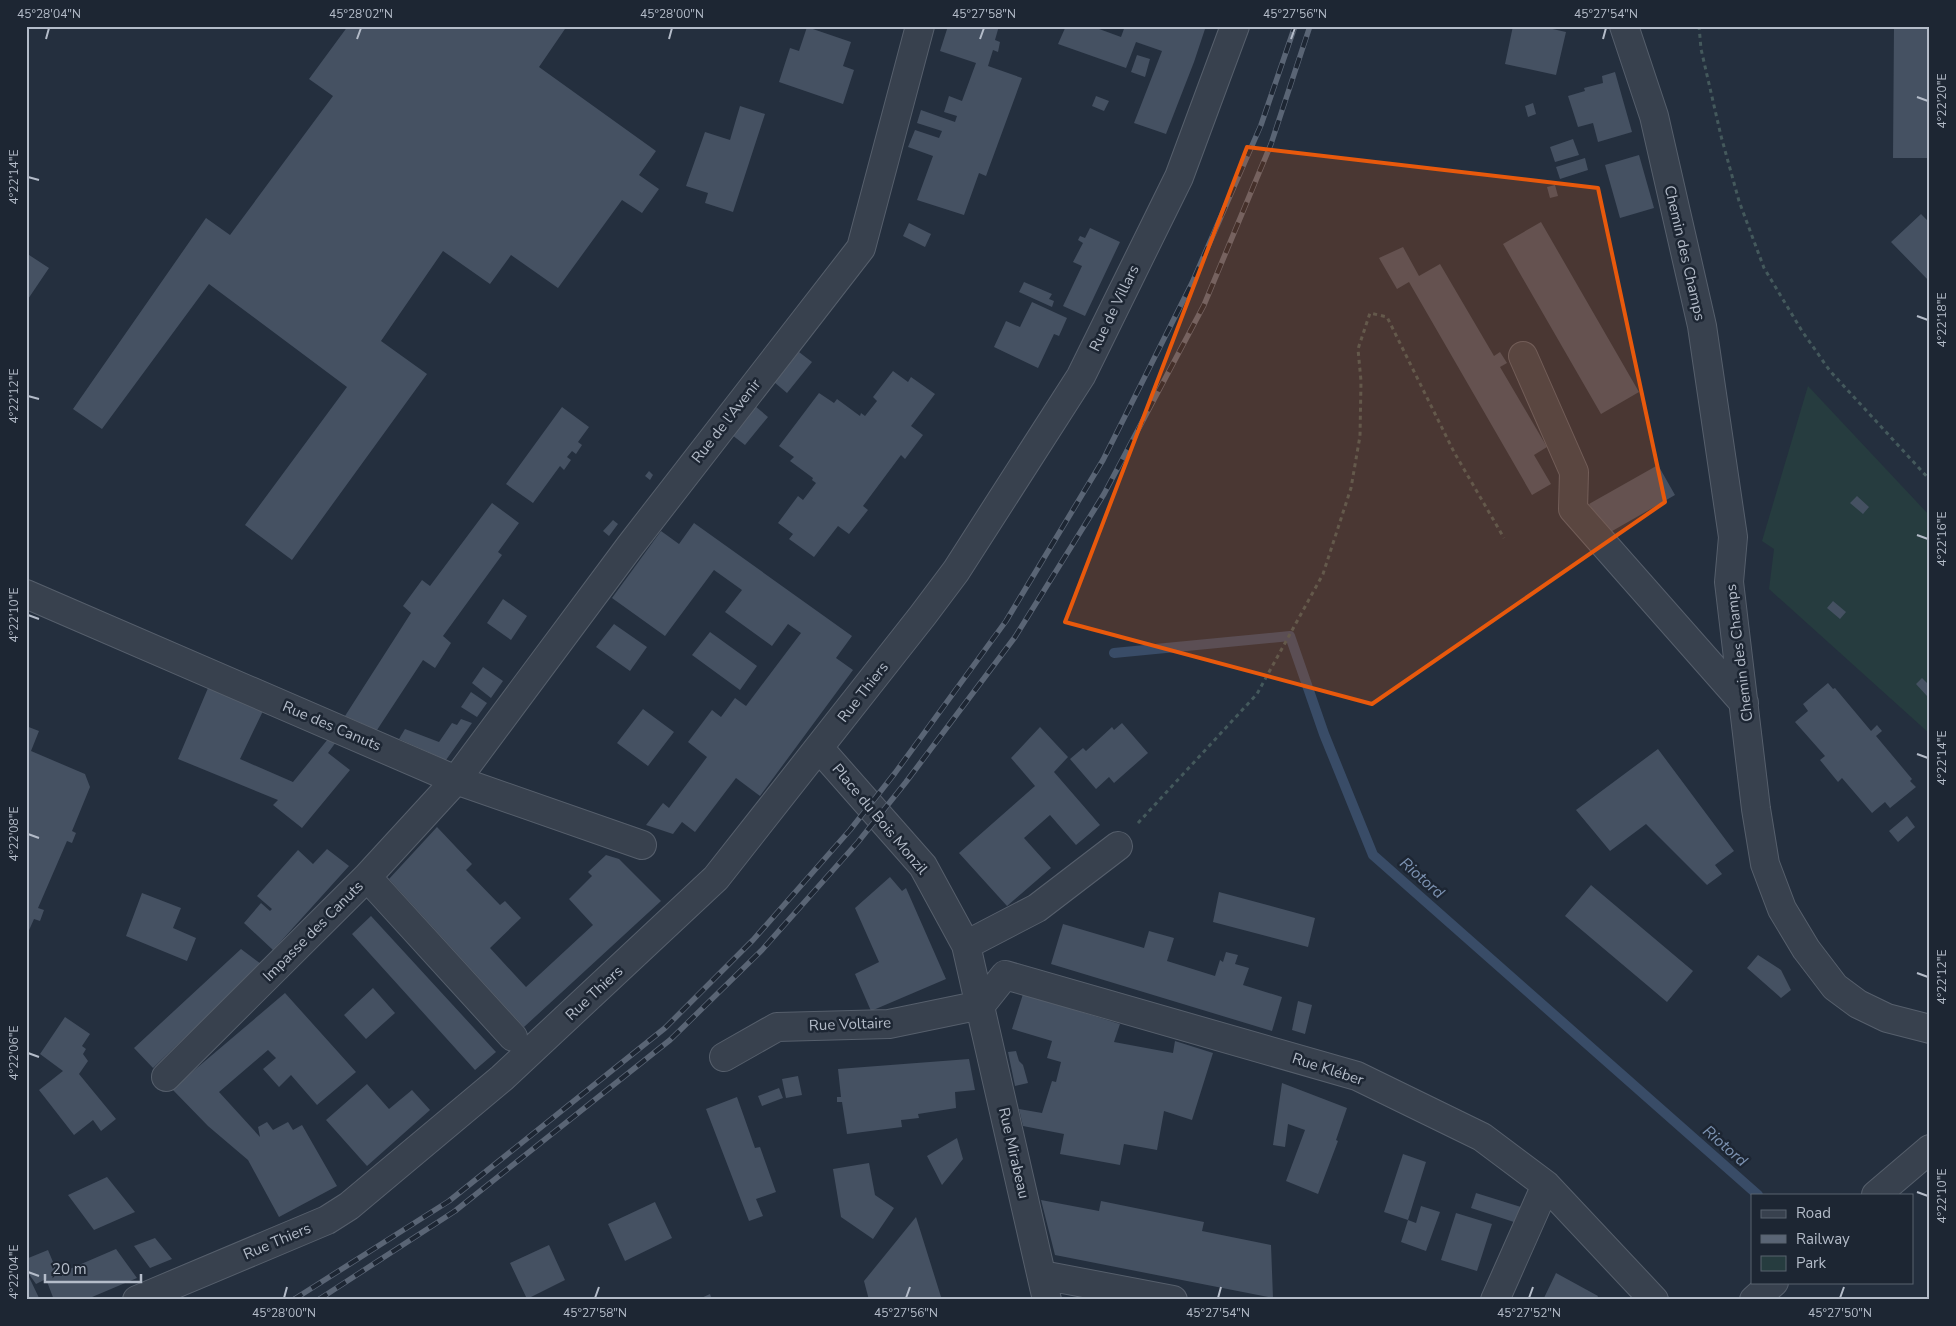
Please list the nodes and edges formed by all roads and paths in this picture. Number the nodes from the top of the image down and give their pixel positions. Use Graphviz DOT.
graph roads {
  1 [pos="920,26"];
  2 [pos="1235,26"];
  3 [pos="1624,26"];
  4 [pos="1699,26"];
  5 [pos="1523,356"];
  6 [pos="1930,480"];
  7 [pos="1504,538"];
  8 [pos="956,571"];
  9 [pos="26,594"];
  10 [pos="1744,703"];
  11 [pos="819,748"];
  12 [pos="456,780"];
  13 [pos="642,845"];
  14 [pos="1118,846"];
  15 [pos="367,877"];
  16 [pos="966,945"];
  17 [pos="981,1005"];
  18 [pos="1930,1029"];
  19 [pos="512,1037"];
  20 [pos="724,1056"];
  21 [pos="166,1077"];
  22 [pos="1930,1149"];
  23 [pos="1546,1185"];
  24 [pos="1877,1194"];
  25 [pos="1772,1284"];
  26 [pos="1044,1288"];
  27 [pos="136,1300"];
  28 [pos="1173,1300"];
  29 [pos="1495,1300"];
  30 [pos="1654,1300"];
  31 [pos="1754,1300"];
  1 -- 12 [label="street, Rue de l'Avenir"];
  2 -- 8 [label="street, Rue de Villars"];
  3 -- 10 [label="street, Chemin des Champs"];
  4 -- 6 [label="path"];
  5 -- 10 [label="street"];
  7 -- 14 [label="path"];
  8 -- 11 [label="street, Rue Thiers"];
  9 -- 12 [label="street, Rue des Canuts"];
  10 -- 18 [label="street, Chemin des Champs"];
  11 -- 16 [label="street, Place du Bois Monzil"];
  11 -- 27 [label="street, Rue Thiers"];
  12 -- 13 [label="street, Rue des Canuts"];
  12 -- 15 [label="street, Impasse des Canuts"];
  14 -- 16 [label="street"];
  15 -- 19 [label="street"];
  15 -- 21 [label="street, Impasse des Canuts"];
  16 -- 17 [label="street, Place du Bois Monzil"];
  17 -- 20 [label="street, Rue Voltaire"];
  17 -- 23 [label="street, Rue Kléber"];
  17 -- 26 [label="street, Rue Mirabeau"];
  22 -- 24 [label="street"];
  23 -- 29 [label="street"];
  23 -- 30 [label="street, Rue Kléber"];
  25 -- 31 [label="street"];
  26 -- 28 [label="street"];
}
